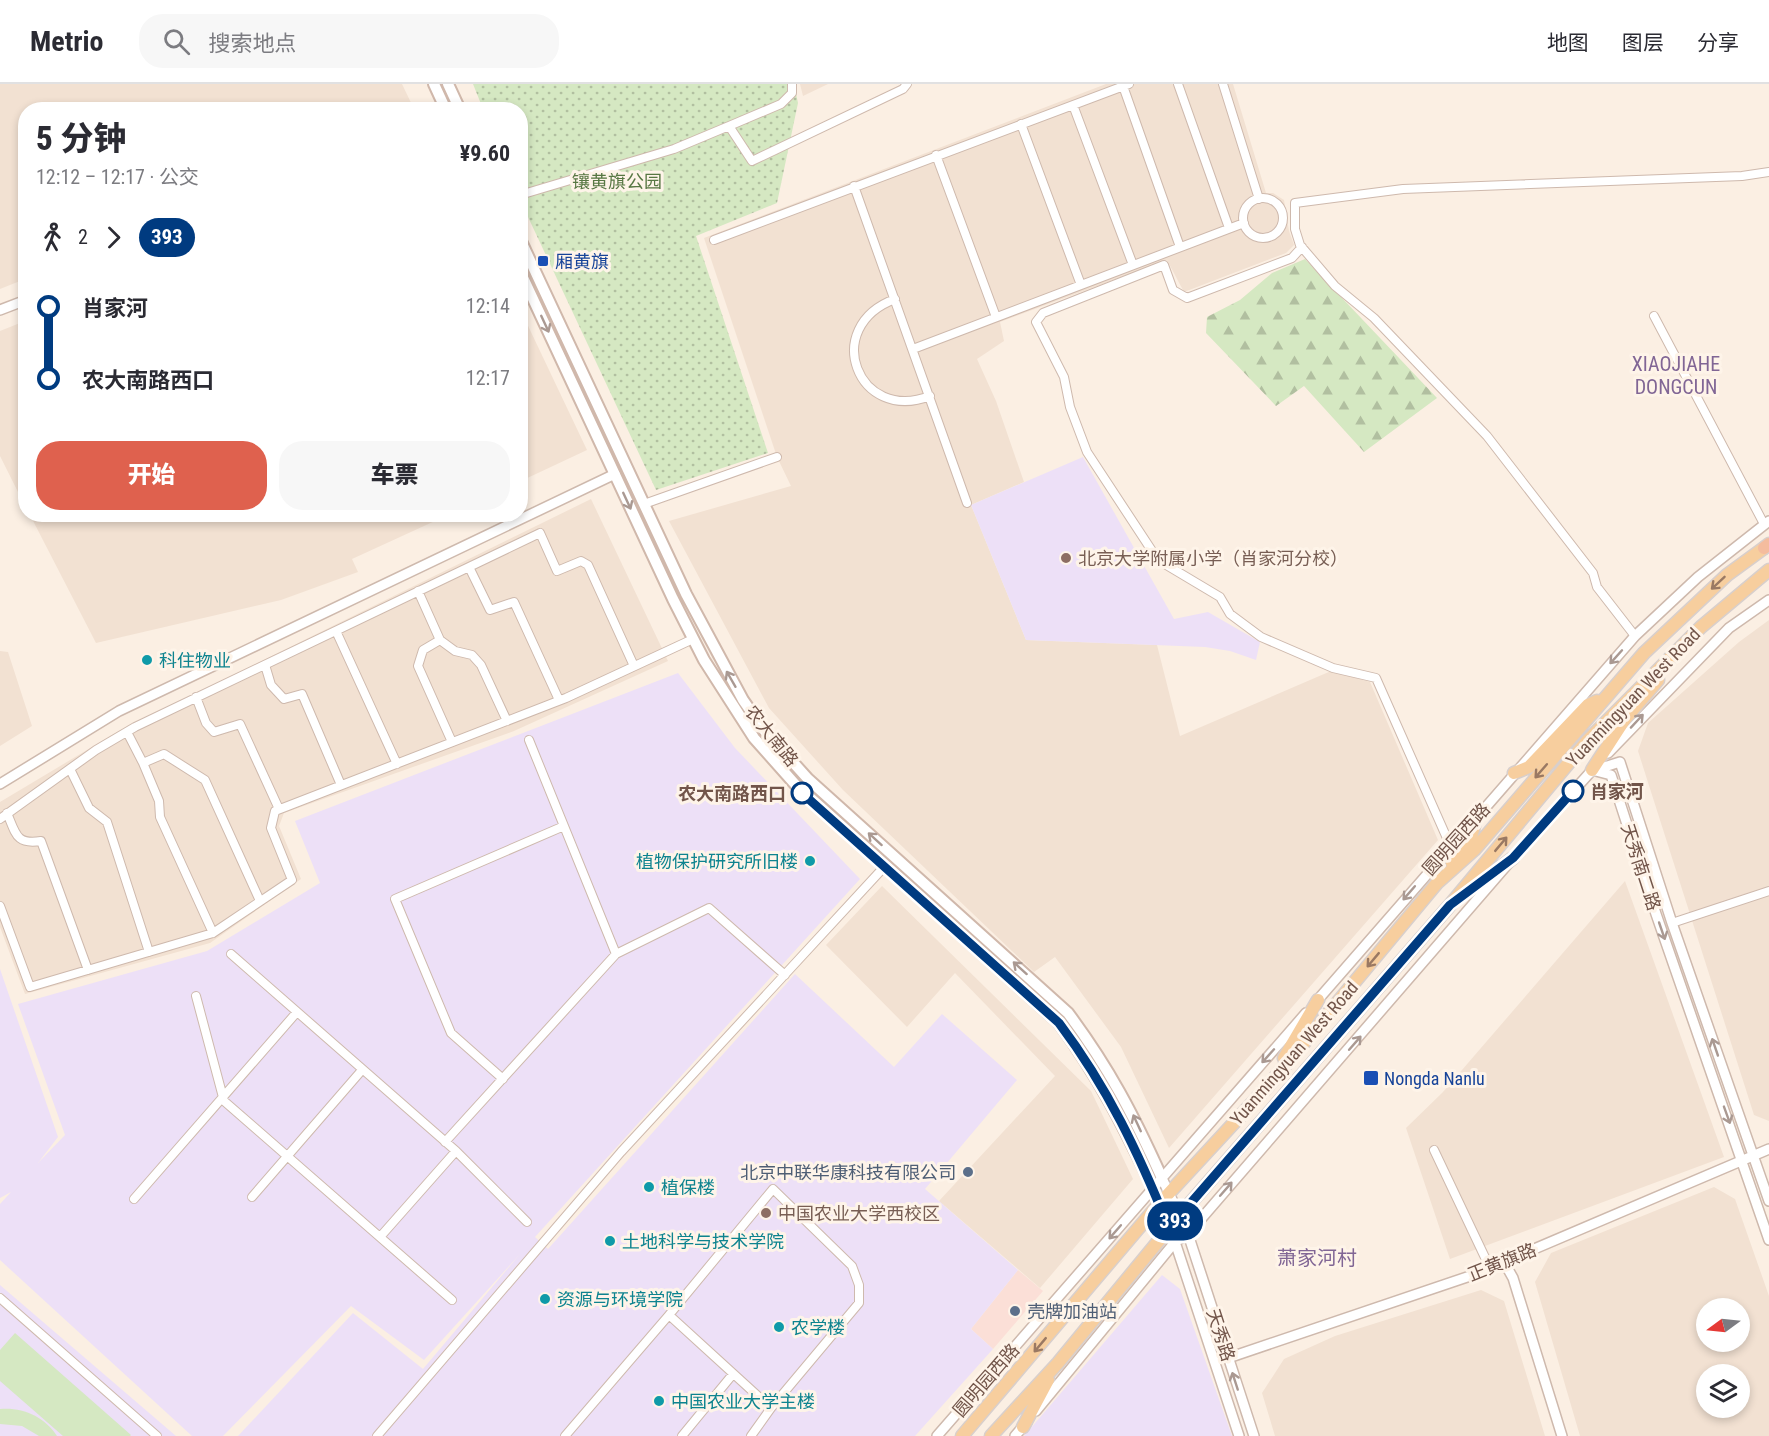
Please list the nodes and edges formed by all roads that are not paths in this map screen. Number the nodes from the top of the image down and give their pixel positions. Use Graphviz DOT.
graph roads {
  1 [pos="434,84"];
  2 [pos="448,84"];
  3 [pos="792,84"];
  4 [pos="907,84"];
  5 [pos="1178,84"];
  6 [pos="1223,84"];
  7 [pos="1126,85"];
  8 [pos="442,102"];
  9 [pos="456,102"];
  10 [pos="1073,105"];
  11 [pos="1021,124"];
  12 [pos="729,126"];
  13 [pos="936,155"];
  14 [pos="1769,172"];
  15 [pos="854,186"];
  16 [pos="528,193"];
  17 [pos="1259,199"];
  18 [pos="1294,203"];
  19 [pos="1281,209"];
  20 [pos="1244,223"];
  21 [pos="1229,228"];
  22 [pos="714,240"];
  23 [pos="1302,247"];
  24 [pos="1180,248"];
  25 [pos="528,256"];
  26 [pos="1133,265"];
  27 [pos="1081,285"];
  28 [pos="528,288"];
  29 [pos="895,299"];
  30 [pos="18,303"];
  31 [pos="0,310"];
  32 [pos="1654,316"];
  33 [pos="996,317"];
  34 [pos="913,349"];
  35 [pos="930,396"];
  36 [pos="777,457"];
  37 [pos="615,474"];
  38 [pos="967,503"];
  39 [pos="644,504"];
  40 [pos="528,516"];
  41 [pos="515,522"];
  42 [pos="1766,522"];
  43 [pos="1766,546"];
  44 [pos="469,567"];
  45 [pos="1769,570"];
  46 [pos="418,591"];
  47 [pos="1769,600"];
  48 [pos="1701,627"];
  49 [pos="336,631"];
  50 [pos="1635,636"];
  51 [pos="693,639"];
  52 [pos="440,640"];
  53 [pos="265,665"];
  54 [pos="634,666"];
  55 [pos="196,697"];
  56 [pos="1604,699"];
  57 [pos="559,700"];
  58 [pos="507,721"];
  59 [pos="127,732"];
  60 [pos="529,740"];
  61 [pos="452,742"];
  62 [pos="142,764"];
  63 [pos="397,764"];
  64 [pos="70,769"];
  65 [pos="1592,771"];
  66 [pos="1514,773"];
  67 [pos="0,784"];
  68 [pos="341,785"];
  69 [pos="279,809"];
  70 [pos="3,816"];
  71 [pos="1476,818"];
  72 [pos="564,826"];
  73 [pos="1450,846"];
  74 [pos="1513,858"];
  75 [pos="885,866"];
  76 [pos="1437,883"];
  77 [pos="1769,891"];
  78 [pos="261,901"];
  79 [pos="1450,905"];
  80 [pos="0,906"];
  81 [pos="1672,923"];
  82 [pos="213,933"];
  83 [pos="149,952"];
  84 [pos="231,954"];
  85 [pos="616,954"];
  86 [pos="88,970"];
  87 [pos="785,975"];
  88 [pos="196,996"];
  89 [pos="1318,1000"];
  90 [pos="297,1012"];
  91 [pos="362,1070"];
  92 [pos="502,1079"];
  93 [pos="1268,1086"];
  94 [pos="223,1096"];
  95 [pos="445,1142"];
  96 [pos="1769,1149"];
  97 [pos="1434,1150"];
  98 [pos="456,1152"];
  99 [pos="1753,1154"];
  100 [pos="287,1156"];
  101 [pos="1742,1160"];
  102 [pos="1161,1176"];
  103 [pos="1153,1188"];
  104 [pos="1170,1193"];
  105 [pos="252,1197"];
  106 [pos="134,1199"];
  107 [pos="1769,1202"];
  108 [pos="1160,1204"];
  109 [pos="1180,1215"];
  110 [pos="527,1222"];
  111 [pos="1169,1228"];
  112 [pos="1188,1233"];
  113 [pos="380,1237"];
  114 [pos="1769,1240"];
  115 [pos="1175,1242"];
  116 [pos="1504,1262"];
  117 [pos="1490,1268"];
  118 [pos="0,1298"];
  119 [pos="452,1300"];
  120 [pos="669,1315"];
  121 [pos="1228,1358"];
  122 [pos="1058,1363"];
  123 [pos="733,1374"];
  124 [pos="771,1408"];
  125 [pos="1019,1431"];
  126 [pos="157,1436"];
  127 [pos="377,1436"];
  128 [pos="565,1436"];
  129 [pos="682,1436"];
  130 [pos="751,1436"];
  131 [pos="937,1436"];
  132 [pos="962,1436"];
  133 [pos="991,1436"];
  134 [pos="1239,1436"];
  135 [pos="1254,1436"];
  136 [pos="1562,1436"];
  1 -- 8 [label="main road"];
  2 -- 9 [label="main road"];
  3 -- 12 [label="street"];
  4 -- 12 [label="street"];
  5 -- 21 [label="street"];
  6 -- 17 [label="street"];
  7 -- 10 [label="street"];
  7 -- 24 [label="street"];
  10 -- 11 [label="street"];
  10 -- 26 [label="street"];
  11 -- 13 [label="street"];
  11 -- 27 [label="street"];
  12 -- 16 [label="street"];
  13 -- 15 [label="street"];
  13 -- 33 [label="street"];
  14 -- 18 [label="street"];
  15 -- 22 [label="street"];
  15 -- 29 [label="street"];
  17 -- 19 [label="street"];
  17 -- 20 [label="street"];
  18 -- 19 [label="street"];
  18 -- 23 [label="street"];
  19 -- 20 [label="street"];
  20 -- 21 [label="street"];
  21 -- 24 [label="street"];
  23 -- 50 [label="street"];
  23 -- 73 [label="street"];
  24 -- 26 [label="street"];
  25 -- 39 [label="main road, 农大南路"];
  26 -- 27 [label="street"];
  27 -- 33 [label="street"];
  28 -- 37 [label="main road, 农大南路, one-way"];
  29 -- 34 [label="street"];
  29 -- 35 [label="street"];
  30 -- 31 [label="street"];
  32 -- 42 [label="street"];
  33 -- 34 [label="street"];
  34 -- 35 [label="street"];
  35 -- 38 [label="street"];
  36 -- 39 [label="street"];
  37 -- 40 [label="street"];
  37 -- 51 [label="main road, 农大南路, one-way"];
  102 -- 39 [label="main road, 农大南路, one-way"];
  41 -- 67 [label="street"];
  42 -- 50 [label="street, 圆明园西路"];
  43 -- 56 [label="main road, Yuanmingyuan West Road, one-way"];
  44 -- 46 [label="street"];
  44 -- 54 [label="street"];
  44 -- 57 [label="street"];
  45 -- 48 [label="main road, Yuanmingyuan West Road"];
  46 -- 49 [label="street"];
  46 -- 52 [label="street"];
  65 -- 47 [label="street, one-way"];
  48 -- 65 [label="main road"];
  79 -- 48 [label="main road, Yuanmingyuan West Road, one-way"];
  49 -- 53 [label="street"];
  49 -- 63 [label="street"];
  50 -- 66 [label="street, 圆明园西路, one-way"];
  51 -- 54 [label="street"];
  51 -- 75 [label="main road, 农大南路"];
  52 -- 58 [label="street"];
  52 -- 61 [label="street"];
  53 -- 55 [label="street"];
  53 -- 68 [label="street"];
  54 -- 57 [label="street"];
  55 -- 59 [label="street"];
  55 -- 69 [label="street"];
  56 -- 66 [label="main road"];
  56 -- 76 [label="main road, Yuanmingyuan West Road, one-way"];
  57 -- 58 [label="street"];
  58 -- 61 [label="street"];
  59 -- 62 [label="street"];
  59 -- 64 [label="street"];
  60 -- 72 [label="street"];
  61 -- 63 [label="street"];
  62 -- 78 [label="street"];
  62 -- 82 [label="street"];
  63 -- 68 [label="street"];
  64 -- 70 [label="street"];
  64 -- 83 [label="street"];
  65 -- 74 [label="street"];
  65 -- 81 [label="street, 天秀南二路"];
  65 -- 101 [label="street, 天秀南二路, one-way"];
  66 -- 71 [label="street, 圆明园西路"];
  68 -- 69 [label="street"];
  69 -- 78 [label="street"];
  70 -- 86 [label="street"];
  71 -- 73 [label="street, 圆明园西路"];
  71 -- 76 [label="main road"];
  72 -- 85 [label="street"];
  72 -- 92 [label="street"];
  73 -- 89 [label="street, 圆明园西路, one-way"];
  74 -- 79 [label="main road"];
  112 -- 74 [label="street, one-way"];
  75 -- 87 [label="street"];
  75 -- 103 [label="main road, 农大南路"];
  76 -- 93 [label="main road, Yuanmingyuan West Road, one-way"];
  77 -- 81 [label="street"];
  78 -- 82 [label="street"];
  79 -- 109 [label="main road, Yuanmingyuan West Road"];
  80 -- 86 [label="street"];
  99 -- 81 [label="street, 天秀南二路, one-way"];
  82 -- 83 [label="street"];
  83 -- 86 [label="street"];
  84 -- 90 [label="street"];
  85 -- 87 [label="street"];
  85 -- 92 [label="street"];
  87 -- 127 [label="street"];
  88 -- 94 [label="street"];
  89 -- 93 [label="main road"];
  89 -- 102 [label="street, 圆明园西路, one-way"];
  90 -- 91 [label="street"];
  90 -- 94 [label="street"];
  91 -- 95 [label="street"];
  91 -- 100 [label="street"];
  92 -- 95 [label="street"];
  93 -- 104 [label="main road, Yuanmingyuan West Road"];
  94 -- 100 [label="street"];
  94 -- 106 [label="street"];
  95 -- 98 [label="street"];
  96 -- 99 [label="street, 正黄旗路"];
  97 -- 117 [label="street"];
  98 -- 110 [label="street"];
  98 -- 113 [label="street"];
  99 -- 101 [label="street, 正黄旗路"];
  99 -- 107 [label="street, 天秀南二路"];
  100 -- 105 [label="street"];
  100 -- 113 [label="street"];
  101 -- 114 [label="street, 天秀南二路"];
  101 -- 116 [label="street, 正黄旗路"];
  102 -- 103 [label="street, 圆明园西路"];
  102 -- 104 [label="street, 天秀路"];
  103 -- 108 [label="street, 天秀路"];
  103 -- 131 [label="street, 圆明园西路, one-way"];
  104 -- 108 [label="main road, Yuanmingyuan West Road"];
  104 -- 109 [label="street, 天秀路"];
  108 -- 111 [label="street, 天秀路"];
  108 -- 132 [label="main road, one-way"];
  109 -- 111 [label="main road, Yuanmingyuan West Road"];
  109 -- 112 [label="street, 天秀路"];
  111 -- 115 [label="street, 天秀路"];
  111 -- 122 [label="main road, Yuanmingyuan West Road"];
  112 -- 115 [label="street"];
  112 -- 121 [label="street, 天秀路"];
  113 -- 119 [label="street"];
  115 -- 125 [label="street"];
  115 -- 134 [label="street, 天秀路"];
  116 -- 117 [label="street, 正黄旗路"];
  116 -- 136 [label="street"];
  117 -- 121 [label="street, 正黄旗路"];
  118 -- 126 [label="street"];
  120 -- 123 [label="street"];
  120 -- 124 [label="street"];
  120 -- 128 [label="street"];
  135 -- 121 [label="street, 天秀路, one-way"];
  122 -- 125 [label="main road"];
  122 -- 133 [label="main road, Yuanmingyuan West Road"];
  123 -- 124 [label="street"];
  123 -- 129 [label="street"];
  124 -- 130 [label="street"];
}
